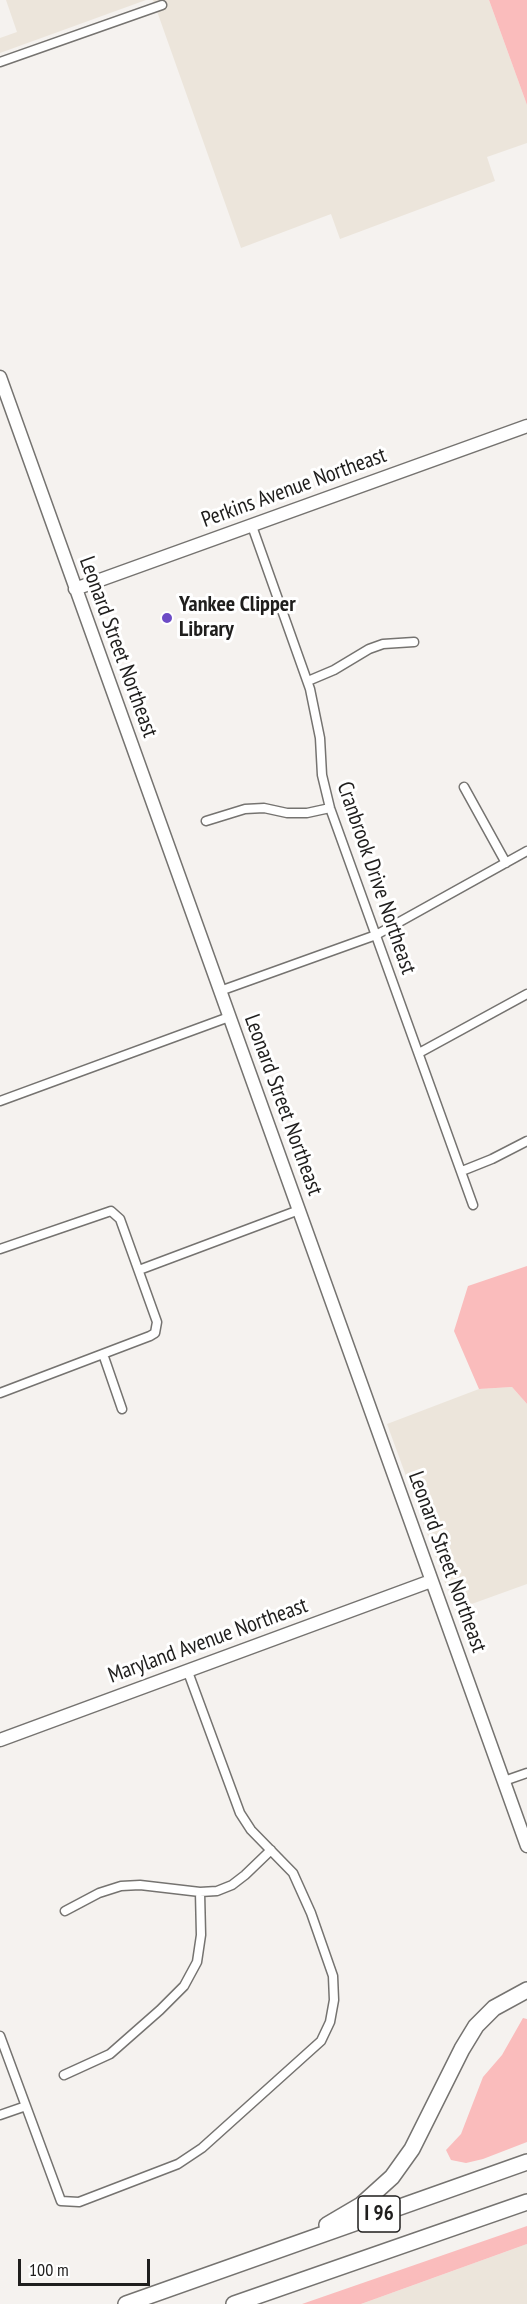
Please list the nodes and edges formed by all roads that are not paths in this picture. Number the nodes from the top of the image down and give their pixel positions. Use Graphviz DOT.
graph roads {
  1 [pos="162,5"];
  2 [pos="0,63"];
  3 [pos="0,377"];
  4 [pos="527,426"];
  5 [pos="252,526"];
  6 [pos="75,589"];
  7 [pos="414,642"];
  8 [pos="308,681"];
  9 [pos="464,787"];
  10 [pos="330,808"];
  11 [pos="206,821"];
  12 [pos="527,851"];
  13 [pos="506,863"];
  14 [pos="376,935"];
  15 [pos="220,992"];
  16 [pos="527,994"];
  17 [pos="230,1017"];
  18 [pos="419,1053"];
  19 [pos="0,1101"];
  20 [pos="527,1141"];
  21 [pos="462,1171"];
  22 [pos="473,1204"];
  23 [pos="299,1210"];
  24 [pos="0,1249"];
  25 [pos="139,1270"];
  26 [pos="103,1354"];
  27 [pos="0,1393"];
  28 [pos="122,1409"];
  29 [pos="431,1581"];
  30 [pos="188,1672"];
  31 [pos="0,1740"];
  32 [pos="527,1773"];
  33 [pos="504,1781"];
  34 [pos="527,1846"];
  35 [pos="271,1850"];
  36 [pos="200,1892"];
  37 [pos="65,1911"];
  38 [pos="527,1990"];
  39 [pos="0,2036"];
  40 [pos="64,2075"];
  41 [pos="26,2106"];
  42 [pos="0,2115"];
  43 [pos="527,2162"];
  44 [pos="527,2202"];
  45 [pos="231,2267"];
  46 [pos="126,2304"];
  47 [pos="234,2304"];
  1 -- 2 [label="street"];
  3 -- 6 [label="main road, Leonard Street Northeast"];
  4 -- 5 [label="main road, Perkins Avenue Northeast"];
  5 -- 6 [label="main road, Perkins Avenue Northeast"];
  5 -- 8 [label="street, Cranbrook Drive Northeast"];
  6 -- 15 [label="main road, Leonard Street Northeast"];
  7 -- 8 [label="street"];
  8 -- 10 [label="street, Cranbrook Drive Northeast"];
  9 -- 13 [label="street"];
  10 -- 11 [label="street"];
  10 -- 14 [label="street, Cranbrook Drive Northeast"];
  12 -- 13 [label="street"];
  13 -- 14 [label="street"];
  14 -- 15 [label="street"];
  14 -- 18 [label="street, Cranbrook Drive Northeast"];
  15 -- 17 [label="main road, Leonard Street Northeast"];
  16 -- 18 [label="street"];
  17 -- 19 [label="street"];
  17 -- 23 [label="main road, Leonard Street Northeast"];
  18 -- 21 [label="street, Cranbrook Drive Northeast"];
  20 -- 21 [label="street"];
  21 -- 22 [label="street, Cranbrook Drive Northeast"];
  23 -- 25 [label="street"];
  23 -- 29 [label="main road, Leonard Street Northeast"];
  24 -- 25 [label="street"];
  25 -- 26 [label="street"];
  26 -- 27 [label="street"];
  26 -- 28 [label="street"];
  29 -- 30 [label="main road, Maryland Avenue Northeast"];
  29 -- 33 [label="main road, Leonard Street Northeast"];
  30 -- 31 [label="main road, Maryland Avenue Northeast"];
  30 -- 35 [label="street"];
  32 -- 33 [label="street"];
  33 -- 34 [label="main road, Leonard Street Northeast"];
  35 -- 36 [label="street"];
  35 -- 41 [label="street"];
  36 -- 37 [label="street"];
  36 -- 40 [label="street"];
  38 -- 45 [label="highway"];
  39 -- 41 [label="street"];
  41 -- 42 [label="street"];
  43 -- 45 [label="highway, I 96"];
  44 -- 47 [label="highway, I 96"];
  45 -- 46 [label="highway, I 96"];
}
